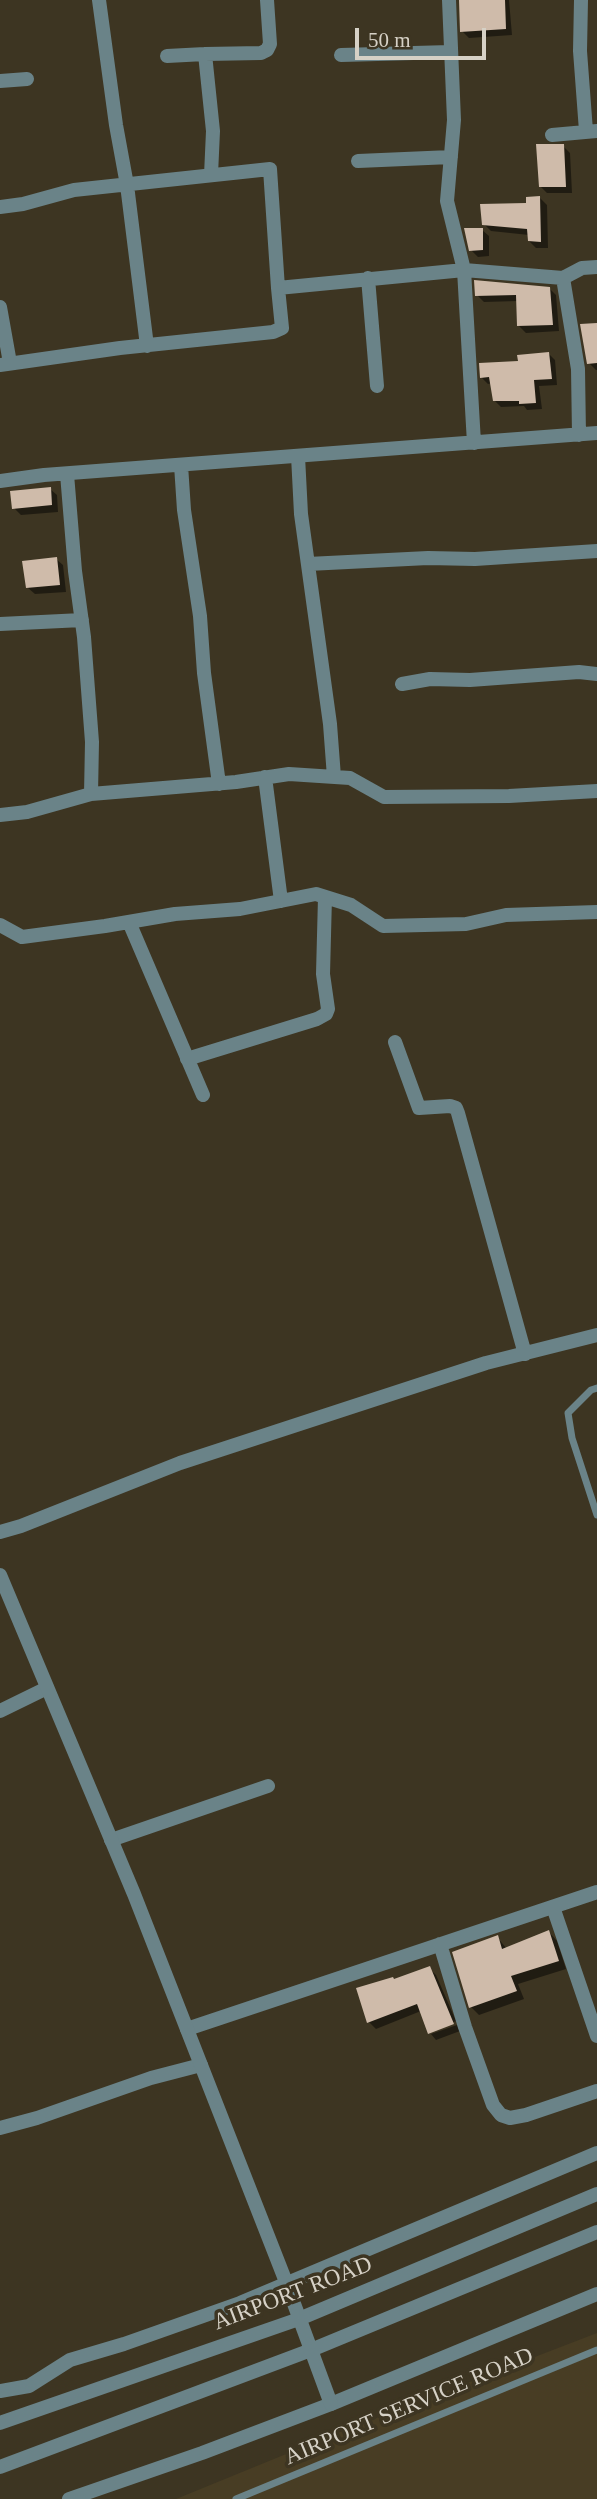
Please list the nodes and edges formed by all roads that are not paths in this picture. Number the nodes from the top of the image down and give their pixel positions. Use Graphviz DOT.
graph roads {
  1 [pos="99,0"];
  2 [pos="267,0"];
  3 [pos="449,0"];
  4 [pos="582,0"];
  5 [pos="450,52"];
  6 [pos="205,54"];
  7 [pos="341,55"];
  8 [pos="167,56"];
  9 [pos="27,79"];
  10 [pos="0,81"];
  11 [pos="591,131"];
  12 [pos="552,135"];
  13 [pos="451,157"];
  14 [pos="358,161"];
  15 [pos="211,175"];
  16 [pos="127,186"];
  17 [pos="0,206"];
  18 [pos="597,267"];
  19 [pos="464,270"];
  20 [pos="368,278"];
  21 [pos="563,278"];
  22 [pos="278,288"];
  23 [pos="0,307"];
  24 [pos="147,346"];
  25 [pos="5,364"];
  26 [pos="377,386"];
  27 [pos="597,433"];
  28 [pos="579,435"];
  29 [pos="474,443"];
  30 [pos="298,456"];
  31 [pos="181,465"];
  32 [pos="67,474"];
  33 [pos="0,481"];
  34 [pos="597,551"];
  35 [pos="307,564"];
  36 [pos="82,620"];
  37 [pos="0,624"];
  38 [pos="597,674"];
  39 [pos="402,684"];
  40 [pos="334,777"];
  41 [pos="265,778"];
  42 [pos="219,784"];
  43 [pos="597,791"];
  44 [pos="91,794"];
  45 [pos="0,815"];
  46 [pos="325,897"];
  47 [pos="281,901"];
  48 [pos="597,912"];
  49 [pos="129,922"];
  50 [pos="0,925"];
  51 [pos="395,1042"];
  52 [pos="187,1059"];
  53 [pos="203,1095"];
  54 [pos="597,1335"];
  55 [pos="525,1354"];
  56 [pos="597,1388"];
  57 [pos="597,1515"];
  58 [pos="0,1532"];
  59 [pos="0,1575"];
  60 [pos="47,1688"];
  61 [pos="0,1711"];
  62 [pos="268,1786"];
  63 [pos="111,1840"];
  64 [pos="597,1892"];
  65 [pos="553,1907"];
  66 [pos="440,1944"];
  67 [pos="187,2029"];
  68 [pos="597,2036"];
  69 [pos="201,2064"];
  70 [pos="597,2091"];
  71 [pos="0,2128"];
  72 [pos="597,2153"];
  73 [pos="597,2194"];
  74 [pos="597,2231"];
  75 [pos="286,2282"];
  76 [pos="597,2294"];
  77 [pos="299,2319"];
  78 [pos="311,2350"];
  79 [pos="597,2350"];
  80 [pos="0,2391"];
  81 [pos="331,2404"];
  82 [pos="0,2423"];
  83 [pos="0,2467"];
  84 [pos="69,2499"];
  85 [pos="236,2499"];
  1 -- 16 [label="street"];
  2 -- 6 [label="street"];
  3 -- 5 [label="street"];
  4 -- 11 [label="street"];
  5 -- 7 [label="street"];
  5 -- 13 [label="street"];
  6 -- 8 [label="street"];
  6 -- 15 [label="street"];
  9 -- 10 [label="street"];
  11 -- 12 [label="street"];
  13 -- 14 [label="street"];
  13 -- 19 [label="street"];
  15 -- 16 [label="street"];
  15 -- 22 [label="street"];
  16 -- 17 [label="street"];
  16 -- 24 [label="street"];
  18 -- 21 [label="street"];
  19 -- 20 [label="street"];
  19 -- 21 [label="street"];
  19 -- 29 [label="street"];
  20 -- 22 [label="street"];
  20 -- 26 [label="street"];
  21 -- 28 [label="street"];
  22 -- 24 [label="street"];
  23 -- 25 [label="street"];
  24 -- 25 [label="street"];
  27 -- 28 [label="street"];
  28 -- 29 [label="street"];
  29 -- 30 [label="street"];
  30 -- 31 [label="street"];
  30 -- 35 [label="street"];
  31 -- 32 [label="street"];
  31 -- 42 [label="street"];
  32 -- 33 [label="street"];
  32 -- 36 [label="street"];
  34 -- 35 [label="street"];
  35 -- 40 [label="street"];
  36 -- 37 [label="street"];
  36 -- 44 [label="street"];
  38 -- 39 [label="street"];
  40 -- 41 [label="street"];
  40 -- 43 [label="street"];
  41 -- 42 [label="street"];
  41 -- 47 [label="street"];
  42 -- 44 [label="street"];
  44 -- 45 [label="street"];
  46 -- 47 [label="street"];
  46 -- 48 [label="street"];
  46 -- 52 [label="street"];
  47 -- 49 [label="street"];
  49 -- 50 [label="street"];
  49 -- 52 [label="street"];
  51 -- 55 [label="street"];
  52 -- 53 [label="street"];
  54 -- 55 [label="street"];
  55 -- 58 [label="street"];
  56 -- 57 [label="lane"];
  59 -- 60 [label="street"];
  60 -- 61 [label="street"];
  60 -- 63 [label="street"];
  62 -- 63 [label="street"];
  63 -- 67 [label="street"];
  64 -- 65 [label="street"];
  65 -- 66 [label="street"];
  65 -- 68 [label="street"];
  66 -- 67 [label="street"];
  66 -- 70 [label="street"];
  67 -- 69 [label="street"];
  69 -- 71 [label="street"];
  69 -- 75 [label="street"];
  72 -- 75 [label="street"];
  73 -- 77 [label="street, AIRPORT ROAD"];
  74 -- 78 [label="street"];
  75 -- 77 [label="street"];
  75 -- 80 [label="street"];
  76 -- 81 [label="street"];
  77 -- 78 [label="street"];
  77 -- 82 [label="street, AIRPORT ROAD"];
  78 -- 81 [label="street"];
  78 -- 83 [label="street"];
  79 -- 85 [label="lane, AIRPORT SERVICE ROAD"];
  81 -- 84 [label="street"];
}
